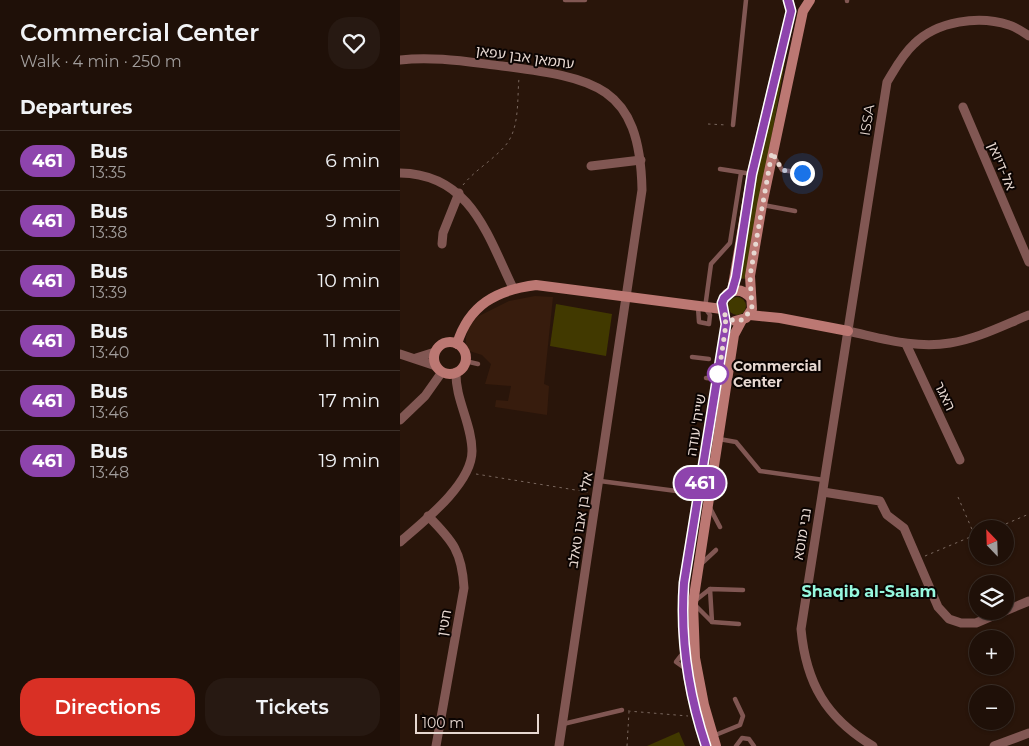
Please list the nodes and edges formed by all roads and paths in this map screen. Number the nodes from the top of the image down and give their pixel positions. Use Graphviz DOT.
graph roads {
  1 [pos="565,0"];
  2 [pos="585,0"];
  3 [pos="746,0"];
  4 [pos="788,0"];
  5 [pos="797,0"];
  6 [pos="808,0"];
  7 [pos="1029,36"];
  8 [pos="400,60"];
  9 [pos="520,68"];
  10 [pos="962,107"];
  11 [pos="708,124"];
  12 [pos="733,125"];
  13 [pos="772,152"];
  14 [pos="640,160"];
  15 [pos="590,166"];
  16 [pos="720,170"];
  17 [pos="400,173"];
  18 [pos="741,173"];
  19 [pos="802,173"];
  20 [pos="752,174"];
  21 [pos="459,193"];
  22 [pos="762,205"];
  23 [pos="795,211"];
  24 [pos="741,237"];
  25 [pos="730,243"];
  26 [pos="442,244"];
  27 [pos="739,252"];
  28 [pos="1029,262"];
  29 [pos="513,288"];
  30 [pos="728,294"];
  31 [pos="626,297"];
  32 [pos="752,301"];
  33 [pos="701,307"];
  34 [pos="723,311"];
  35 [pos="1029,315"];
  36 [pos="746,318"];
  37 [pos="780,318"];
  38 [pos="848,331"];
  39 [pos="457,344"];
  40 [pos="906,344"];
  41 [pos="435,352"];
  42 [pos="400,354"];
  43 [pos="692,357"];
  44 [pos="415,358"];
  45 [pos="709,359"];
  46 [pos="465,361"];
  47 [pos="478,364"];
  48 [pos="445,371"];
  49 [pos="706,378"];
  50 [pos="718,379"];
  51 [pos="400,420"];
  52 [pos="717,438"];
  53 [pos="960,460"];
  54 [pos="465,472"];
  55 [pos="824,480"];
  56 [pos="600,481"];
  57 [pos="684,492"];
  58 [pos="823,492"];
  59 [pos="598,494"];
  60 [pos="958,497"];
  61 [pos="707,503"];
  62 [pos="1029,514"];
  63 [pos="428,516"];
  64 [pos="969,520"];
  65 [pos="1014,520"];
  66 [pos="720,527"];
  67 [pos="969,538"];
  68 [pos="400,542"];
  69 [pos="716,550"];
  70 [pos="918,559"];
  71 [pos="697,568"];
  72 [pos="710,589"];
  73 [pos="743,590"];
  74 [pos="1029,601"];
  75 [pos="692,603"];
  76 [pos="1014,607"];
  77 [pos="983,620"];
  78 [pos="712,622"];
  79 [pos="739,624"];
  80 [pos="735,699"];
  81 [pos="622,710"];
  82 [pos="629,712"];
  83 [pos="696,713"];
  84 [pos="563,724"];
  85 [pos="1029,733"];
  86 [pos="715,741"];
  87 [pos="436,746"];
  88 [pos="559,746"];
  89 [pos="627,746"];
  90 [pos="706,746"];
  91 [pos="736,746"];
  92 [pos="754,746"];
  93 [pos="873,746"];
  94 [pos="994,746"];
  1 -- 2 [label="lane"];
  3 -- 12 [label="lane"];
  4 -- 20 [label="main road"];
  5 -- 6 [label="main road"];
  6 -- 13 [label="main road"];
  7 -- 38 [label="street, ISSA"];
  8 -- 9 [label="street, עתמאן אבן עפאן"];
  9 -- 14 [label="street, עתמאן אבן עפאן"];
  9 -- 21 [label="path"];
  10 -- 28 [label="street, אל-דיואן"];
  11 -- 12 [label="path"];
  13 -- 19 [label="lane"];
  13 -- 22 [label="main road"];
  14 -- 15 [label="street"];
  14 -- 31 [label="street, עתמאן אבן עפאן"];
  16 -- 18 [label="lane"];
  17 -- 21 [label="street"];
  18 -- 20 [label="lane"];
  18 -- 25 [label="lane"];
  20 -- 24 [label="main road"];
  21 -- 26 [label="street"];
  21 -- 29 [label="street"];
  22 -- 23 [label="lane"];
  22 -- 32 [label="main road"];
  24 -- 25 [label="lane"];
  24 -- 27 [label="main road"];
  25 -- 27 [label="lane"];
  25 -- 33 [label="lane"];
  27 -- 30 [label="main road"];
  29 -- 31 [label="main road"];
  29 -- 39 [label="main road"];
  30 -- 32 [label="main road"];
  30 -- 33 [label="main road"];
  30 -- 34 [label="main road"];
  31 -- 33 [label="main road"];
  31 -- 56 [label="street, אלי בן אבו טאלב"];
  32 -- 36 [label="main road"];
  32 -- 37 [label="main road"];
  33 -- 33 [label="lane"];
  33 -- 34 [label="main road"];
  34 -- 36 [label="main road"];
  34 -- 50 [label="main road, שייח' עודה"];
  35 -- 40 [label="street"];
  36 -- 37 [label="main road"];
  36 -- 52 [label="main road, שייח' עודה"];
  37 -- 38 [label="main road"];
  38 -- 40 [label="street"];
  38 -- 55 [label="street, נבי מוסא"];
  39 -- 41 [label="main road"];
  39 -- 46 [label="main road"];
  40 -- 53 [label="street, האגר"];
  41 -- 44 [label="street"];
  41 -- 48 [label="main road"];
  42 -- 44 [label="street"];
  43 -- 45 [label="lane"];
  44 -- 48 [label="street"];
  46 -- 47 [label="lane"];
  46 -- 48 [label="main road"];
  48 -- 51 [label="street"];
  48 -- 54 [label="street"];
  49 -- 50 [label="lane"];
  50 -- 83 [label="main road, שייח' עודה"];
  52 -- 55 [label="lane"];
  52 -- 61 [label="main road, שייח' עודה"];
  54 -- 59 [label="path"];
  54 -- 63 [label="street"];
  55 -- 58 [label="street, נבי מוסא"];
  56 -- 57 [label="lane"];
  56 -- 59 [label="street, אלי בן אבו טאלב"];
  58 -- 70 [label="street"];
  58 -- 93 [label="street, נבי מוסא"];
  59 -- 84 [label="street, אלי בן אבו טאלב"];
  60 -- 64 [label="path"];
  61 -- 66 [label="lane"];
  61 -- 71 [label="main road, שייח' עודה"];
  62 -- 65 [label="path"];
  63 -- 68 [label="street"];
  63 -- 87 [label="street, חטין"];
  67 -- 70 [label="path"];
  69 -- 71 [label="lane"];
  70 -- 77 [label="street"];
  71 -- 75 [label="main road, שייח' עודה"];
  72 -- 73 [label="lane"];
  72 -- 75 [label="lane"];
  72 -- 78 [label="lane"];
  74 -- 76 [label="street"];
  75 -- 78 [label="lane"];
  75 -- 86 [label="main road, שייח' עודה"];
  78 -- 79 [label="lane"];
  80 -- 86 [label="lane"];
  81 -- 82 [label="path"];
  81 -- 84 [label="lane"];
  82 -- 83 [label="path"];
  82 -- 89 [label="path"];
  83 -- 90 [label="main road, שייח' עודה"];
  84 -- 88 [label="street, אלי בן אבו טאלב"];
  85 -- 94 [label="street"];
  91 -- 92 [label="lane"];
}
